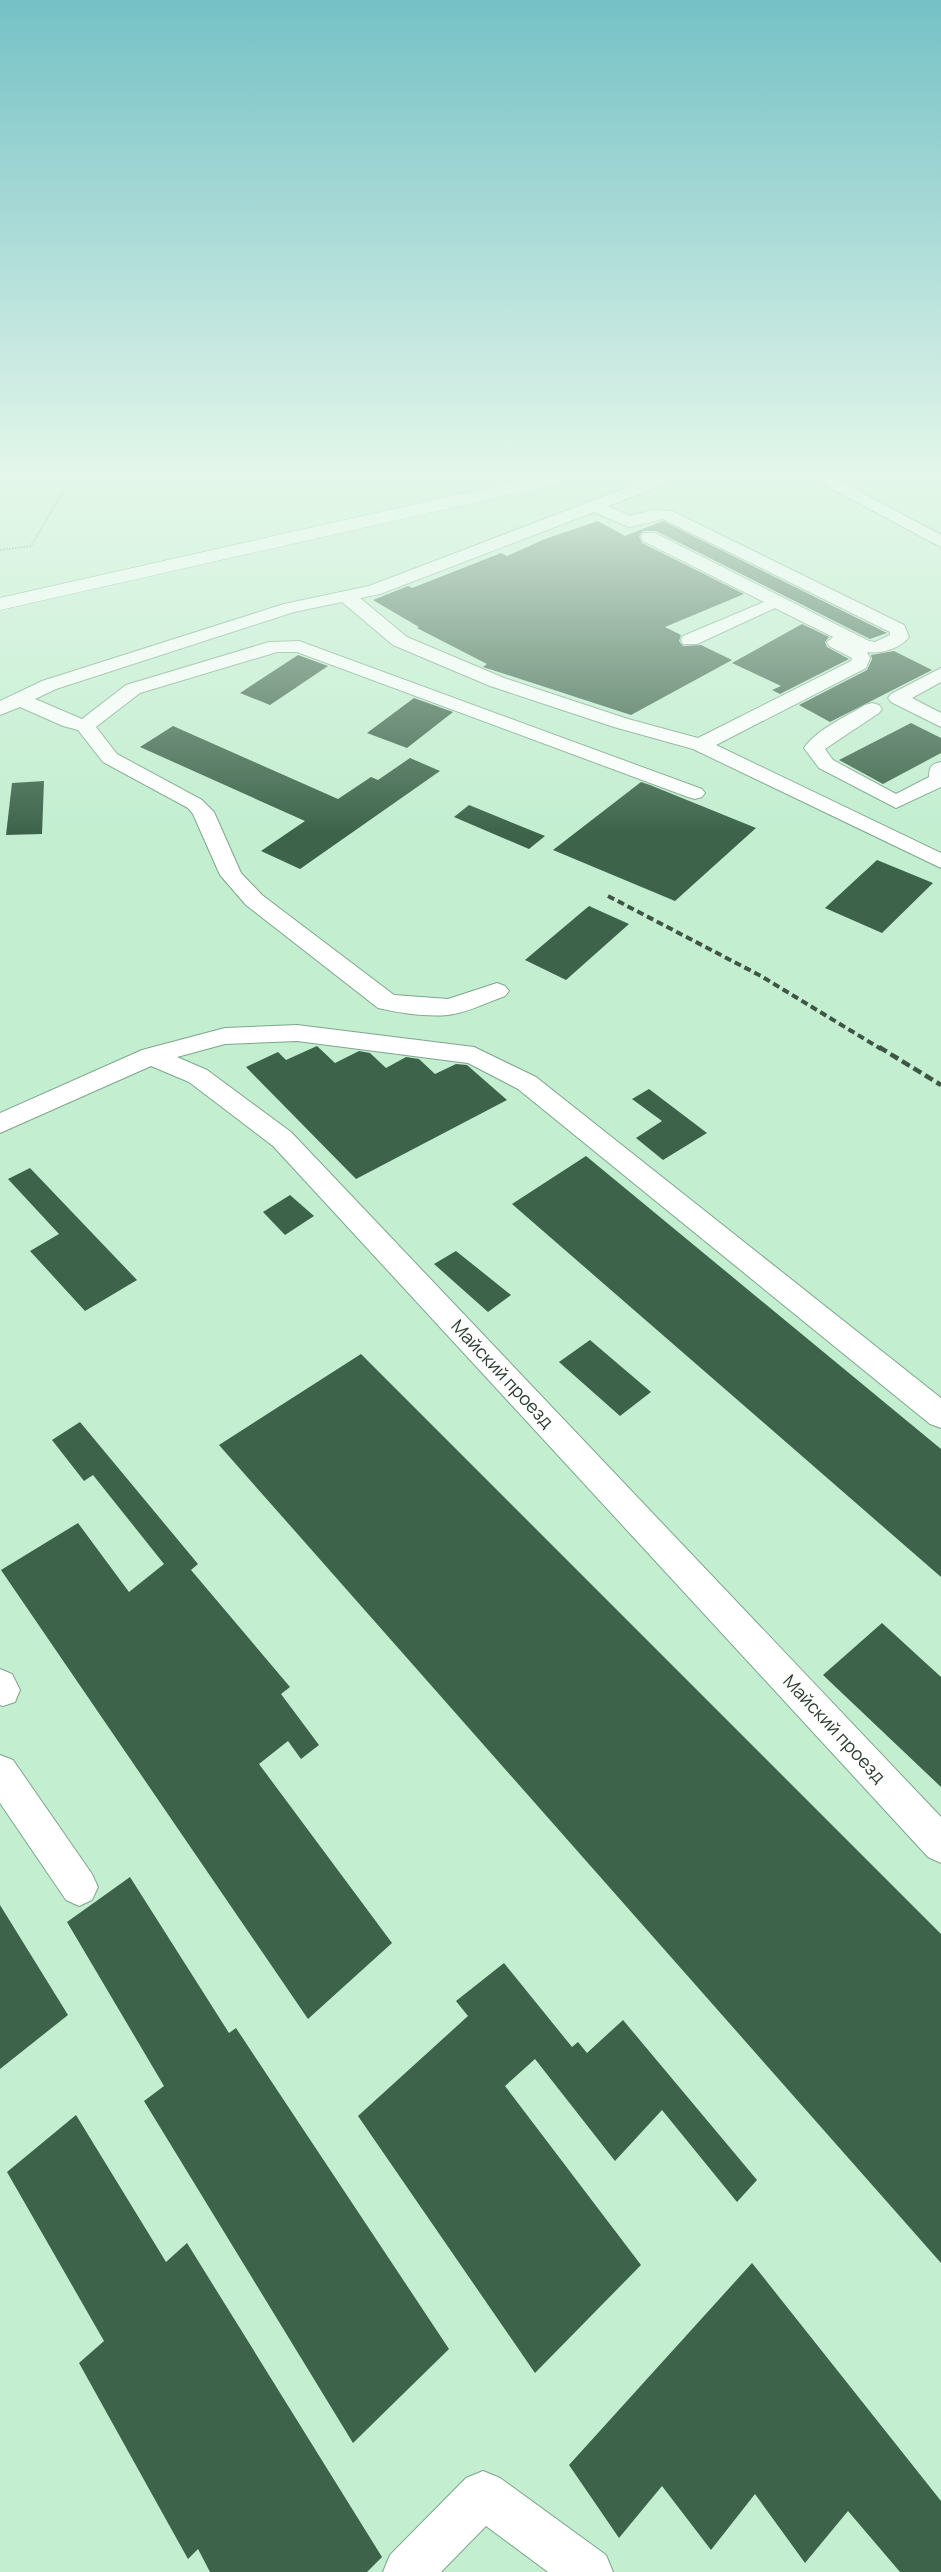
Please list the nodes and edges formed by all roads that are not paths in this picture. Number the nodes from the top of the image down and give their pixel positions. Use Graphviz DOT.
graph roads {
  1 [pos="22,593"];
  2 [pos="49,593"];
  3 [pos="362,593"];
  4 [pos="743,593"];
  5 [pos="760,593"];
  6 [pos="825,593"];
  7 [pos="347,597"];
  8 [pos="0,598"];
  9 [pos="0,604"];
  10 [pos="767,606"];
  11 [pos="690,640"];
  12 [pos="941,674"];
  13 [pos="18,699"];
  14 [pos="872,709"];
  15 [pos="0,710"];
  16 [pos="941,721"];
  17 [pos="85,726"];
  18 [pos="700,745"];
  19 [pos="940,776"];
  20 [pos="695,794"];
  21 [pos="941,861"];
  22 [pos="497,991"];
  23 [pos="151,1056"];
  24 [pos="0,1124"];
  25 [pos="941,1415"];
  26 [pos="0,1772"];
  27 [pos="941,1844"];
  28 [pos="79,1887"];
  29 [pos="407,2572"];
  30 [pos="589,2572"];
  1 -- 8 [label="highway"];
  2 -- 9 [label="highway"];
  3 -- 7 [label="street"];
  4 -- 10 [label="street"];
  5 -- 6 [label="street"];
  7 -- 13 [label="street"];
  7 -- 18 [label="street"];
  10 -- 11 [label="street"];
  10 -- 18 [label="street"];
  12 -- 16 [label="street"];
  13 -- 15 [label="street"];
  13 -- 17 [label="street"];
  14 -- 19 [label="street"];
  17 -- 20 [label="street"];
  17 -- 22 [label="street"];
  18 -- 21 [label="street"];
  23 -- 24 [label="street"];
  23 -- 25 [label="street"];
  23 -- 27 [label="street, Майский проезд"];
  26 -- 28 [label="street"];
  29 -- 30 [label="street"];
}
